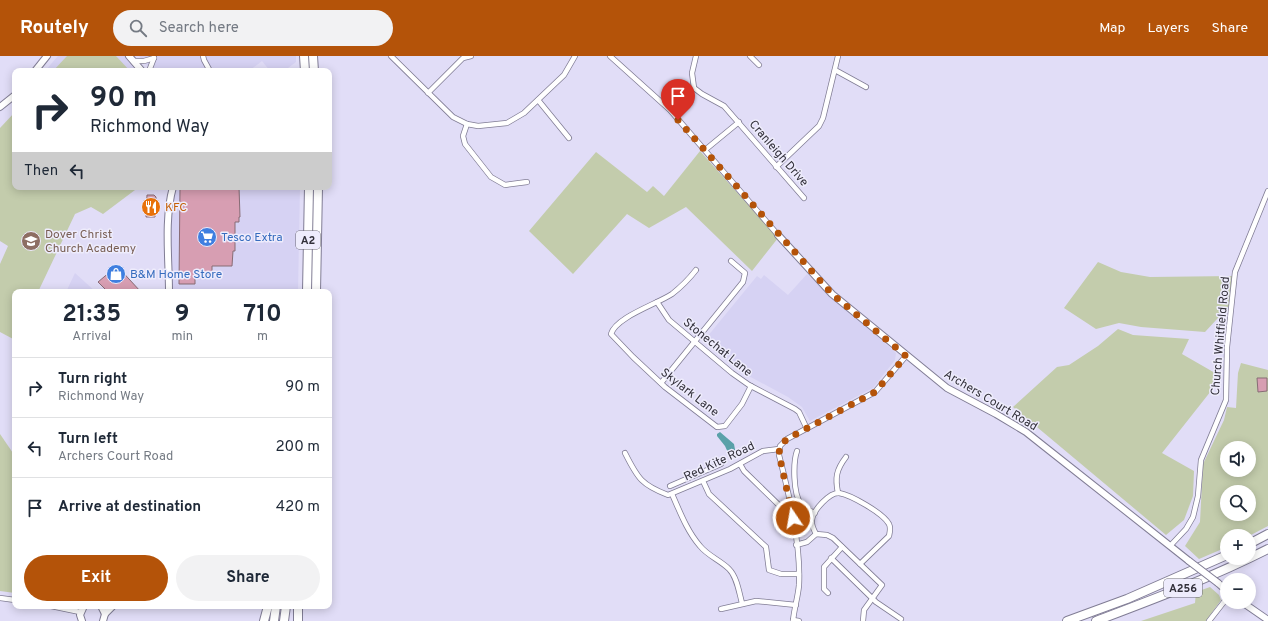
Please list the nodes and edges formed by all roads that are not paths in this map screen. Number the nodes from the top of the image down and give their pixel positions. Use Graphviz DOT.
graph roads {
  1 [pos="47,56"];
  2 [pos="203,56"];
  3 [pos="304,56"];
  4 [pos="313,56"];
  5 [pos="391,56"];
  6 [pos="471,56"];
  7 [pos="575,56"];
  8 [pos="610,56"];
  9 [pos="696,56"];
  10 [pos="750,56"];
  11 [pos="838,56"];
  12 [pos="154,57"];
  13 [pos="131,58"];
  14 [pos="759,65"];
  15 [pos="37,68"];
  16 [pos="139,68"];
  17 [pos="150,68"];
  18 [pos="208,68"];
  19 [pos="305,68"];
  20 [pos="314,68"];
  21 [pos="835,70"];
  22 [pos="866,88"];
  23 [pos="428,93"];
  24 [pos="12,97"];
  25 [pos="538,100"];
  26 [pos="0,107"];
  27 [pos="739,122"];
  28 [pos="467,124"];
  29 [pos="569,138"];
  30 [pos="705,150"];
  31 [pos="776,167"];
  32 [pos="528,182"];
  33 [pos="172,190"];
  34 [pos="309,190"];
  35 [pos="318,190"];
  36 [pos="1268,191"];
  37 [pos="804,198"];
  38 [pos="778,235"];
  39 [pos="731,261"];
  40 [pos="696,270"];
  41 [pos="169,289"];
  42 [pos="307,289"];
  43 [pos="316,289"];
  44 [pos="657,302"];
  45 [pos="696,341"];
  46 [pos="906,356"];
  47 [pos="661,383"];
  48 [pos="752,386"];
  49 [pos="807,429"];
  50 [pos="779,449"];
  51 [pos="798,451"];
  52 [pos="625,453"];
  53 [pos="846,457"];
  54 [pos="721,464"];
  55 [pos="740,464"];
  56 [pos="713,467"];
  57 [pos="716,475"];
  58 [pos="682,481"];
  59 [pos="703,481"];
  60 [pos="670,486"];
  61 [pos="685,488"];
  62 [pos="838,493"];
  63 [pos="670,494"];
  64 [pos="792,510"];
  65 [pos="815,513"];
  66 [pos="816,534"];
  67 [pos="1268,534"];
  68 [pos="1256,540"];
  69 [pos="796,545"];
  70 [pos="1170,546"];
  71 [pos="842,547"];
  72 [pos="1268,549"];
  73 [pos="831,558"];
  74 [pos="1220,558"];
  75 [pos="860,564"];
  76 [pos="799,574"];
  77 [pos="1220,585"];
  78 [pos="828,594"];
  79 [pos="0,598"];
  80 [pos="872,598"];
  81 [pos="12,600"];
  82 [pos="742,603"];
  83 [pos="796,604"];
  84 [pos="1220,607"];
  85 [pos="82,609"];
  86 [pos="102,609"];
  87 [pos="110,609"];
  88 [pos="267,609"];
  89 [pos="276,609"];
  90 [pos="286,609"];
  91 [pos="298,609"];
  92 [pos="721,609"];
  93 [pos="1252,609"];
  94 [pos="105,614"];
  95 [pos="901,619"];
  96 [pos="793,620"];
  97 [pos="1268,620"];
  98 [pos="82,621"];
  99 [pos="103,621"];
  100 [pos="264,621"];
  101 [pos="274,621"];
  102 [pos="284,621"];
  103 [pos="298,621"];
  104 [pos="799,621"];
  105 [pos="863,621"];
  106 [pos="1067,621"];
  107 [pos="1096,621"];
  108 [pos="1209,621"];
  1 -- 15 [label="street"];
  2 -- 18 [label="street"];
  3 -- 19 [label="highway"];
  4 -- 20 [label="highway"];
  5 -- 23 [label="street"];
  6 -- 23 [label="street"];
  7 -- 25 [label="street"];
  8 -- 30 [label="street, Archers Court Road"];
  9 -- 27 [label="street, Cranleigh Drive"];
  10 -- 14 [label="street"];
  11 -- 21 [label="street"];
  12 -- 13 [label="street"];
  12 -- 17 [label="street"];
  13 -- 16 [label="street"];
  21 -- 22 [label="street"];
  21 -- 31 [label="street"];
  23 -- 28 [label="street"];
  24 -- 26 [label="street"];
  25 -- 28 [label="street"];
  25 -- 29 [label="street"];
  27 -- 30 [label="street, Cranleigh Drive"];
  27 -- 31 [label="street, Cranleigh Drive"];
  28 -- 32 [label="street"];
  30 -- 38 [label="street, Archers Court Road"];
  31 -- 37 [label="street, Cranleigh Drive"];
  33 -- 41 [label="street"];
  34 -- 42 [label="highway, A2"];
  35 -- 43 [label="highway, A2"];
  36 -- 70 [label="street, Church Whitfield Road"];
  38 -- 46 [label="street, Archers Court Road"];
  39 -- 45 [label="street"];
  40 -- 44 [label="street"];
  44 -- 45 [label="street, Stonechat Lane"];
  44 -- 47 [label="street, Skylark Lane"];
  45 -- 47 [label="street"];
  45 -- 48 [label="street, Stonechat Lane"];
  46 -- 49 [label="street"];
  46 -- 70 [label="street, Archers Court Road"];
  47 -- 48 [label="street, Skylark Lane"];
  48 -- 49 [label="street, Stonechat Lane"];
  49 -- 50 [label="street"];
  50 -- 55 [label="street, Red Kite Road"];
  50 -- 64 [label="street"];
  51 -- 65 [label="street"];
  52 -- 63 [label="street"];
  53 -- 62 [label="street"];
  54 -- 56 [label="street"];
  55 -- 57 [label="street, Red Kite Road"];
  55 -- 64 [label="street"];
  56 -- 57 [label="street"];
  56 -- 58 [label="street"];
  57 -- 59 [label="street, Red Kite Road"];
  58 -- 60 [label="street"];
  58 -- 61 [label="street"];
  59 -- 61 [label="street, Red Kite Road"];
  59 -- 76 [label="street"];
  61 -- 63 [label="street, Red Kite Road"];
  62 -- 65 [label="street"];
  62 -- 75 [label="street"];
  63 -- 82 [label="street"];
  64 -- 69 [label="street"];
  65 -- 66 [label="street"];
  66 -- 69 [label="street"];
  66 -- 71 [label="street"];
  67 -- 68 [label="highway"];
  69 -- 76 [label="street"];
  70 -- 77 [label="street, Archers Court Road, bridge"];
  71 -- 73 [label="street"];
  71 -- 75 [label="street"];
  72 -- 107 [label="highway, A256"];
  73 -- 78 [label="street"];
  73 -- 80 [label="street"];
  74 -- 106 [label="highway, A256"];
  75 -- 80 [label="street"];
  76 -- 83 [label="street"];
  79 -- 81 [label="street"];
  80 -- 95 [label="street"];
  80 -- 105 [label="street"];
  82 -- 83 [label="street"];
  82 -- 92 [label="street"];
  83 -- 96 [label="street"];
  84 -- 108 [label="street"];
  85 -- 98 [label="street"];
  86 -- 94 [label="street"];
  87 -- 94 [label="street"];
  88 -- 100 [label="highway"];
  89 -- 101 [label="highway"];
  90 -- 102 [label="highway"];
  91 -- 103 [label="highway"];
  93 -- 97 [label="street"];
  94 -- 99 [label="street"];
  96 -- 104 [label="street"];
}
